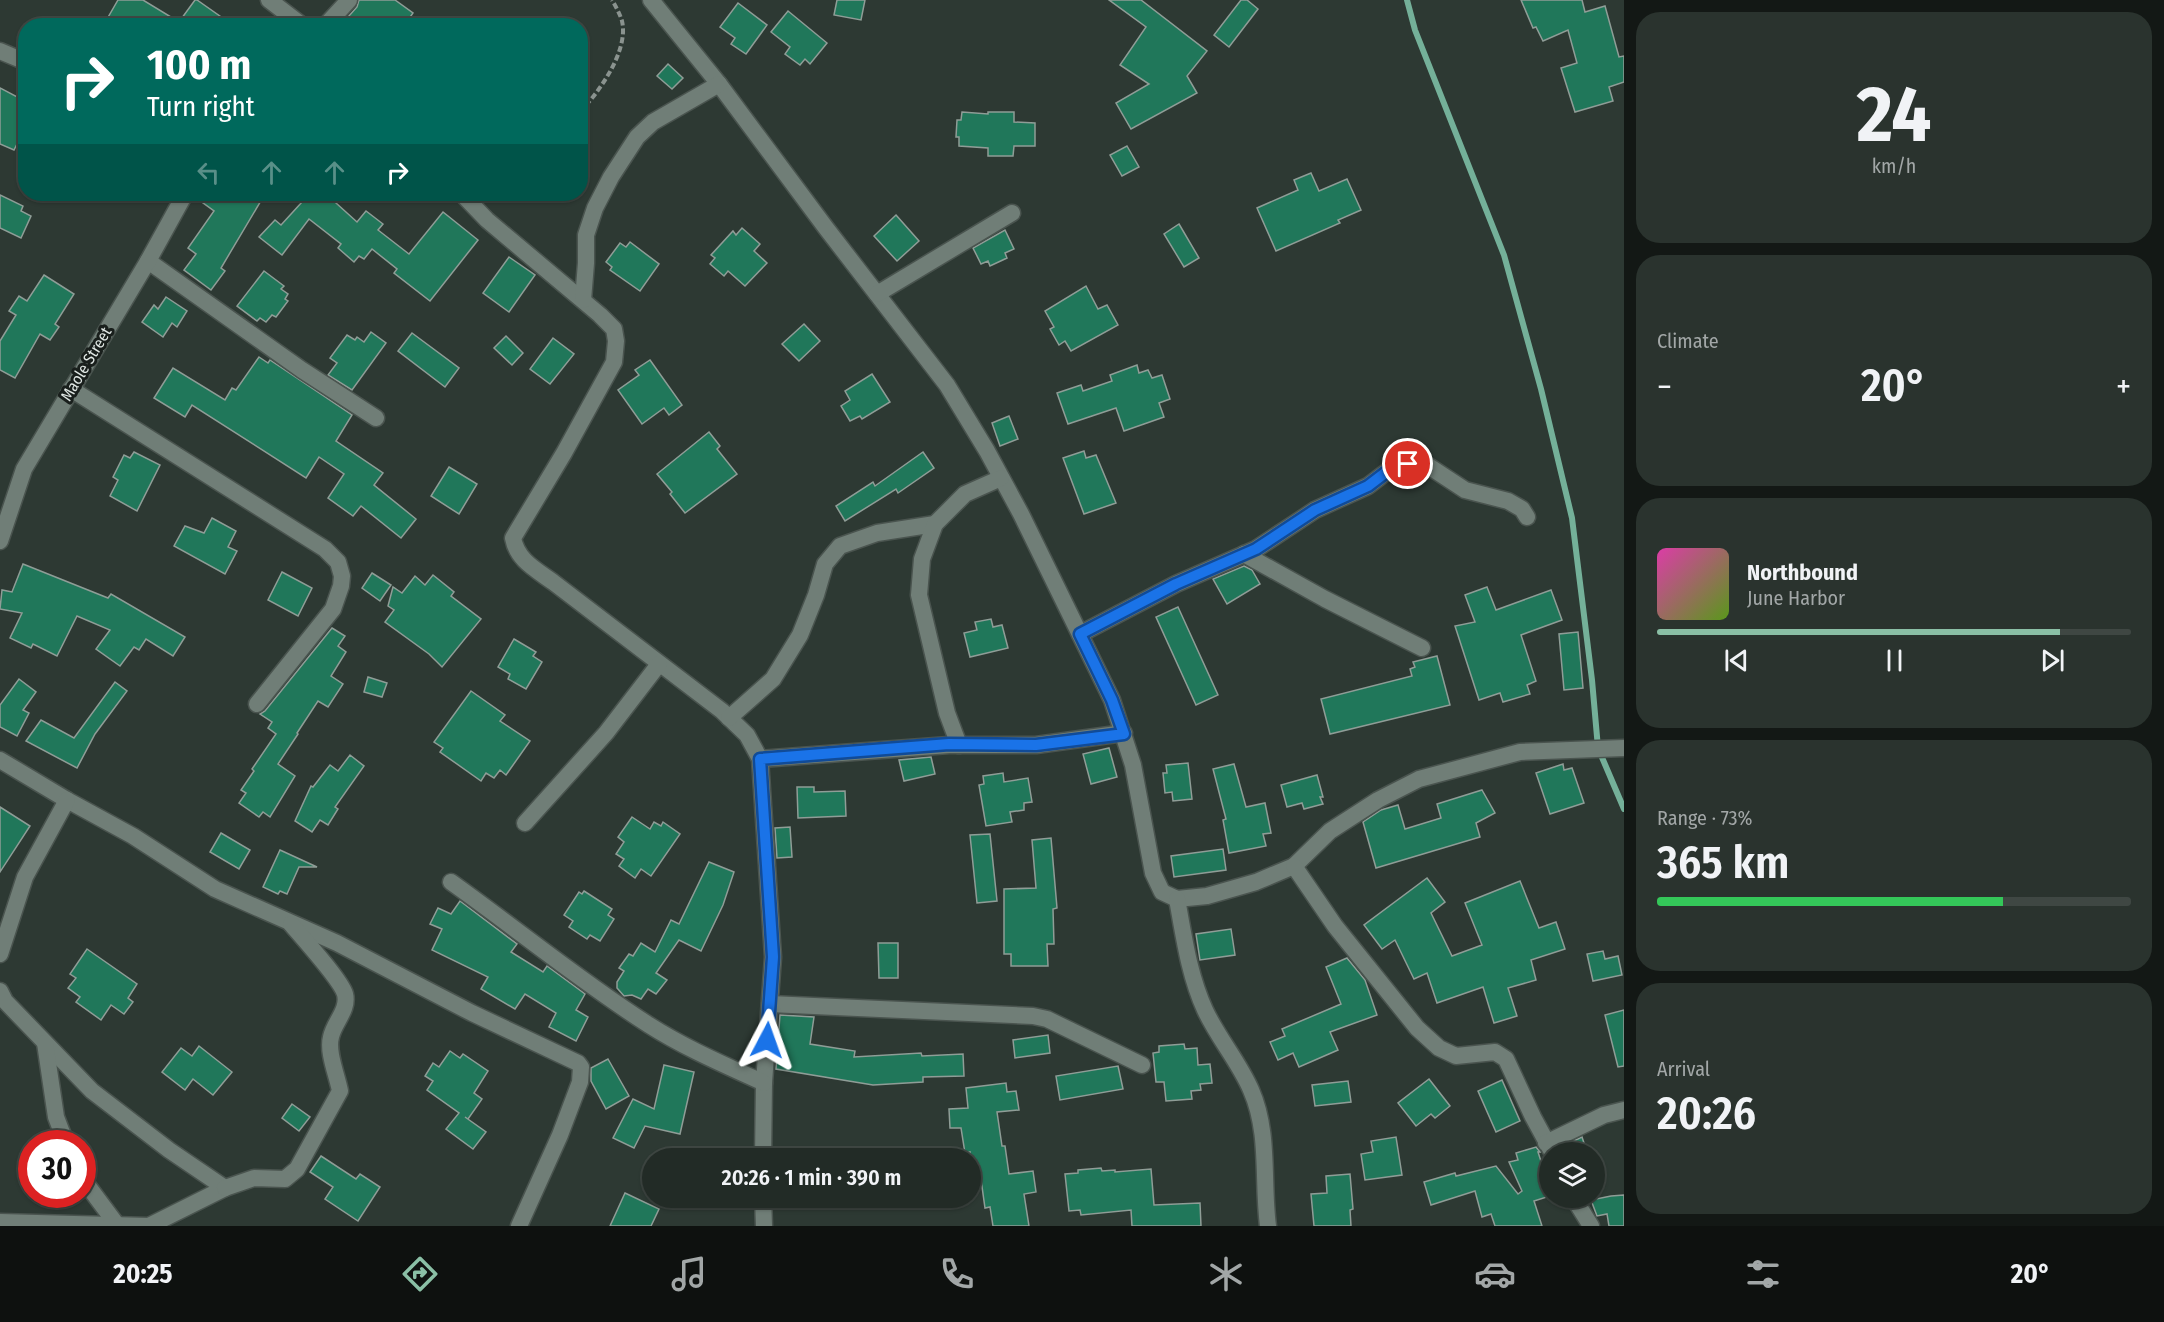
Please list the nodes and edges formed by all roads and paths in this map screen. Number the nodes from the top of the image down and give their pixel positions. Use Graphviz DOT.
graph roads {
  1 [pos="269,0"];
  2 [pos="349,0"];
  3 [pos="612,0"];
  4 [pos="651,0"];
  5 [pos="289,18"];
  6 [pos="332,18"];
  7 [pos="0,51"];
  8 [pos="18,59"];
  9 [pos="719,84"];
  10 [pos="588,104"];
  11 [pos="181,201"];
  12 [pos="469,201"];
  13 [pos="1012,213"];
  14 [pos="148,261"];
  15 [pos="877,294"];
  16 [pos="583,300"];
  17 [pos="71,389"];
  18 [pos="376,418"];
  19 [pos="1001,478"];
  20 [pos="1527,517"];
  21 [pos="935,524"];
  22 [pos="0,541"];
  23 [pos="1244,554"];
  24 [pos="1080,634"];
  25 [pos="1422,648"];
  26 [pos="659,664"];
  27 [pos="257,704"];
  28 [pos="729,718"];
  29 [pos="1124,734"];
  30 [pos="959,745"];
  31 [pos="1624,748"];
  32 [pos="760,759"];
  33 [pos="0,760"];
  34 [pos="67,800"];
  35 [pos="525,823"];
  36 [pos="1294,866"];
  37 [pos="451,882"];
  38 [pos="1177,899"];
  39 [pos="287,919"];
  40 [pos="0,954"];
  41 [pos="0,991"];
  42 [pos="770,1004"];
  43 [pos="45,1043"];
  44 [pos="1142,1065"];
  45 [pos="764,1083"];
  46 [pos="1624,1110"];
  47 [pos="61,1130"];
  48 [pos="1547,1142"];
  49 [pos="1558,1142"];
  50 [pos="763,1148"];
  51 [pos="225,1188"];
  52 [pos="96,1197"];
  53 [pos="763,1208"];
  54 [pos="1580,1208"];
  55 [pos="0,1222"];
  56 [pos="117,1225"];
  57 [pos="517,1225"];
  58 [pos="764,1226"];
  59 [pos="1268,1226"];
  60 [pos="1591,1226"];
  1 -- 5 [label="street"];
  2 -- 6 [label="street"];
  3 -- 10 [label="path"];
  4 -- 9 [label="street"];
  7 -- 8 [label="street"];
  9 -- 15 [label="street"];
  9 -- 16 [label="street"];
  11 -- 14 [label="street, Maole Street"];
  12 -- 16 [label="street"];
  13 -- 15 [label="street"];
  14 -- 17 [label="street, Maole Street"];
  14 -- 18 [label="street"];
  15 -- 19 [label="street"];
  16 -- 26 [label="street"];
  17 -- 22 [label="street, Maole Street"];
  17 -- 27 [label="street"];
  19 -- 21 [label="street"];
  19 -- 24 [label="street"];
  20 -- 23 [label="street"];
  21 -- 28 [label="street"];
  21 -- 30 [label="street"];
  23 -- 24 [label="street"];
  23 -- 25 [label="street"];
  24 -- 29 [label="street"];
  26 -- 28 [label="street"];
  26 -- 35 [label="street"];
  28 -- 32 [label="street"];
  29 -- 30 [label="street"];
  29 -- 38 [label="street"];
  30 -- 32 [label="street"];
  31 -- 36 [label="street"];
  32 -- 42 [label="street"];
  33 -- 34 [label="street"];
  34 -- 39 [label="street"];
  34 -- 40 [label="street"];
  36 -- 38 [label="street"];
  36 -- 48 [label="street"];
  37 -- 45 [label="street"];
  38 -- 59 [label="street"];
  39 -- 51 [label="street"];
  39 -- 57 [label="street"];
  41 -- 43 [label="street"];
  42 -- 44 [label="street"];
  42 -- 45 [label="street"];
  43 -- 47 [label="street"];
  43 -- 51 [label="street"];
  45 -- 50 [label="street"];
  46 -- 49 [label="street"];
  51 -- 56 [label="street"];
  52 -- 56 [label="street"];
  53 -- 58 [label="street"];
  54 -- 60 [label="street"];
  55 -- 56 [label="street"];
}
